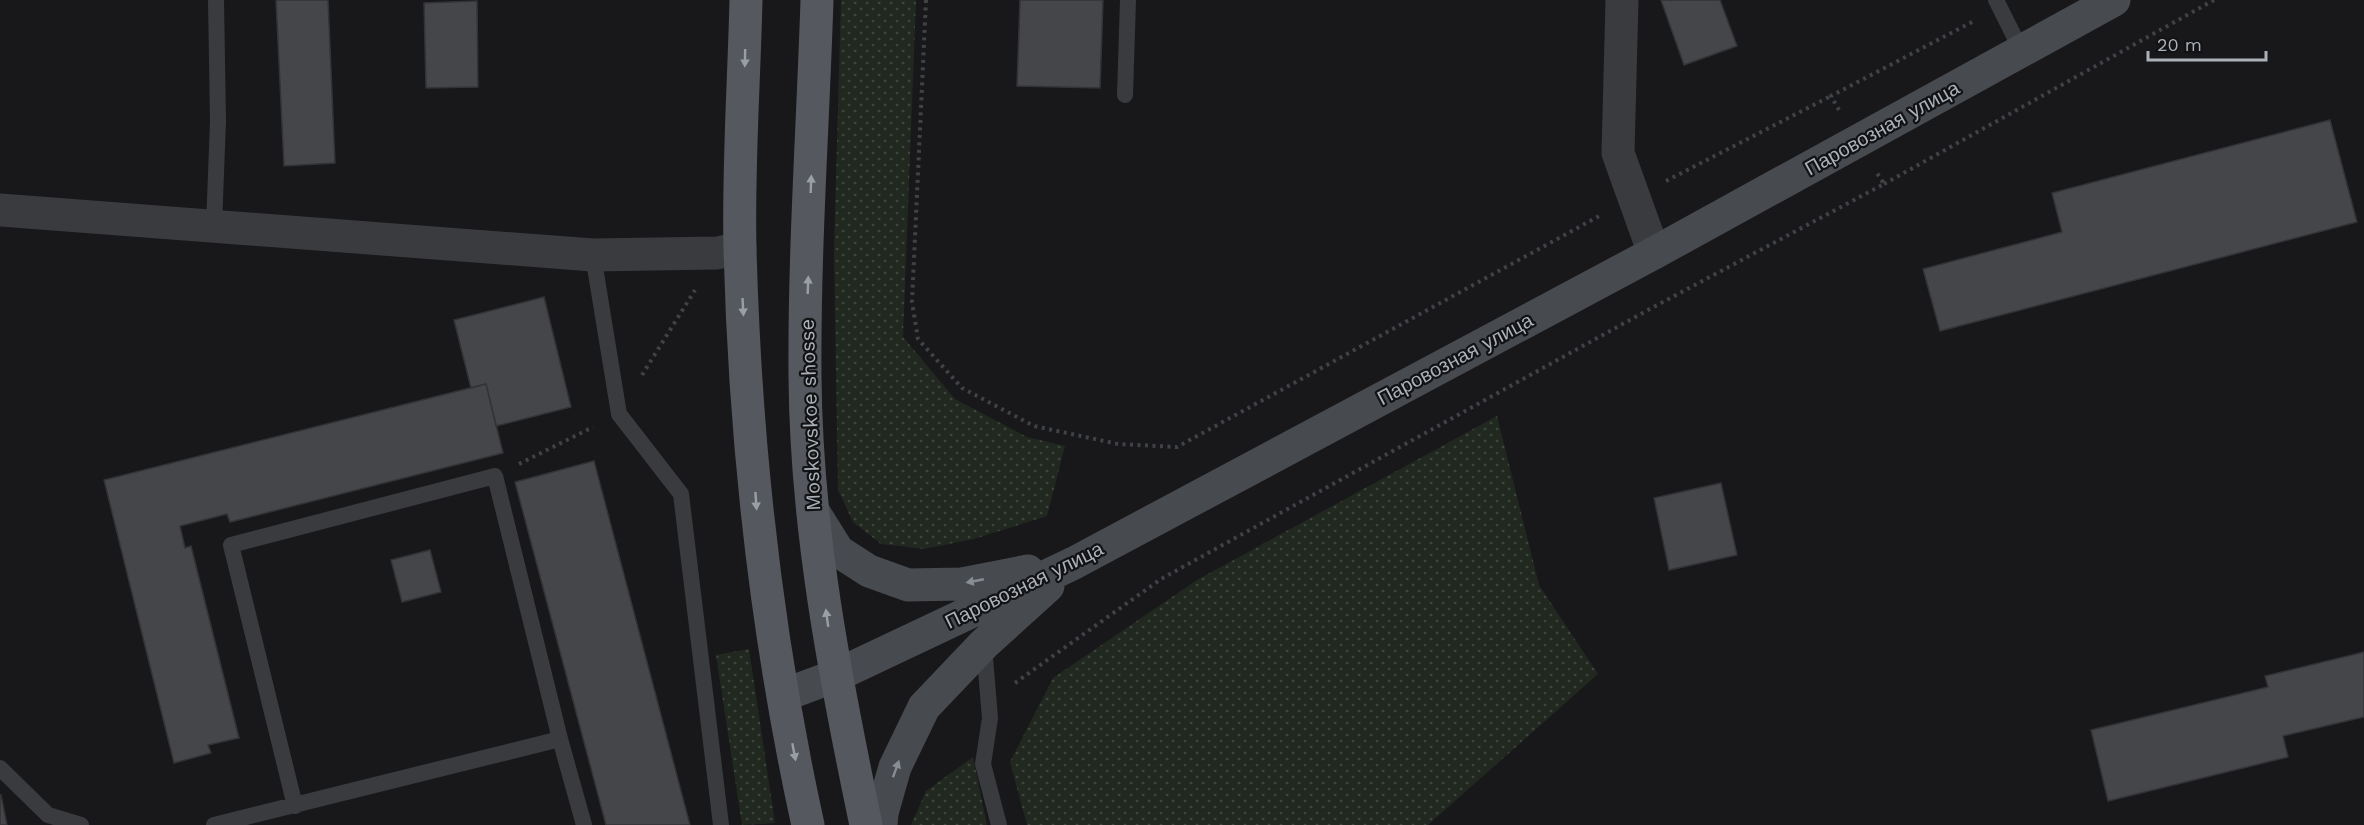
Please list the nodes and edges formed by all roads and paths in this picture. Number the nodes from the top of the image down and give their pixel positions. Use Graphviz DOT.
graph roads {
  1 [pos="216,0"];
  2 [pos="746,0"];
  3 [pos="817,0"];
  4 [pos="926,0"];
  5 [pos="1128,0"];
  6 [pos="1622,0"];
  7 [pos="2114,0"];
  8 [pos="2214,0"];
  9 [pos="1998,4"];
  10 [pos="2021,50"];
  11 [pos="1125,95"];
  12 [pos="1831,96"];
  13 [pos="1858,142"];
  14 [pos="1884,184"];
  15 [pos="1634,197"];
  16 [pos="0,210"];
  17 [pos="214,226"];
  18 [pos="740,248"];
  19 [pos="1654,253"];
  20 [pos="593,255"];
  21 [pos="813,511"];
  22 [pos="1074,563"];
  23 [pos="984,644"];
  24 [pos="835,676"];
  25 [pos="784,695"];
  26 [pos="989,702"];
  27 [pos="560,739"];
  28 [pos="0,768"];
  29 [pos="295,806"];
  30 [pos="81,825"];
  31 [pos="214,825"];
  32 [pos="584,825"];
  33 [pos="721,825"];
  34 [pos="808,825"];
  35 [pos="866,825"];
  36 [pos="881,825"];
  37 [pos="999,825"];
  1 -- 17 [label="lane"];
  2 -- 18 [label="main road, one-way"];
  21 -- 3 [label="main road, Moskovskoe shosse, one-way"];
  4 -- 15 [label="path"];
  5 -- 11 [label="lane"];
  6 -- 15 [label="street"];
  7 -- 10 [label="main road, Паровозная улица"];
  8 -- 14 [label="path"];
  9 -- 10 [label="lane"];
  9 -- 12 [label="path"];
  10 -- 13 [label="main road, Паровозная улица"];
  12 -- 13 [label="path"];
  12 -- 15 [label="path"];
  13 -- 14 [label="path"];
  13 -- 19 [label="main road, Паровозная улица"];
  14 -- 26 [label="path"];
  15 -- 19 [label="street"];
  16 -- 17 [label="street"];
  17 -- 20 [label="street"];
  18 -- 20 [label="street"];
  18 -- 25 [label="main road, one-way"];
  19 -- 22 [label="main road, Паровозная улица"];
  20 -- 33 [label="lane"];
  22 -- 21 [label="main road, one-way"];
  24 -- 21 [label="main road, Moskovskoe shosse, one-way"];
  22 -- 23 [label="main road"];
  22 -- 24 [label="main road, Паровозная улица"];
  23 -- 26 [label="lane"];
  36 -- 23 [label="main road, one-way"];
  24 -- 25 [label="main road, Паровозная улица"];
  24 -- 35 [label="main road, Moskovskoe shosse"];
  25 -- 34 [label="main road, one-way"];
  26 -- 37 [label="lane"];
  27 -- 29 [label="lane"];
  27 -- 29 [label="lane"];
  27 -- 32 [label="lane"];
  28 -- 30 [label="lane"];
  29 -- 31 [label="lane"];
}
